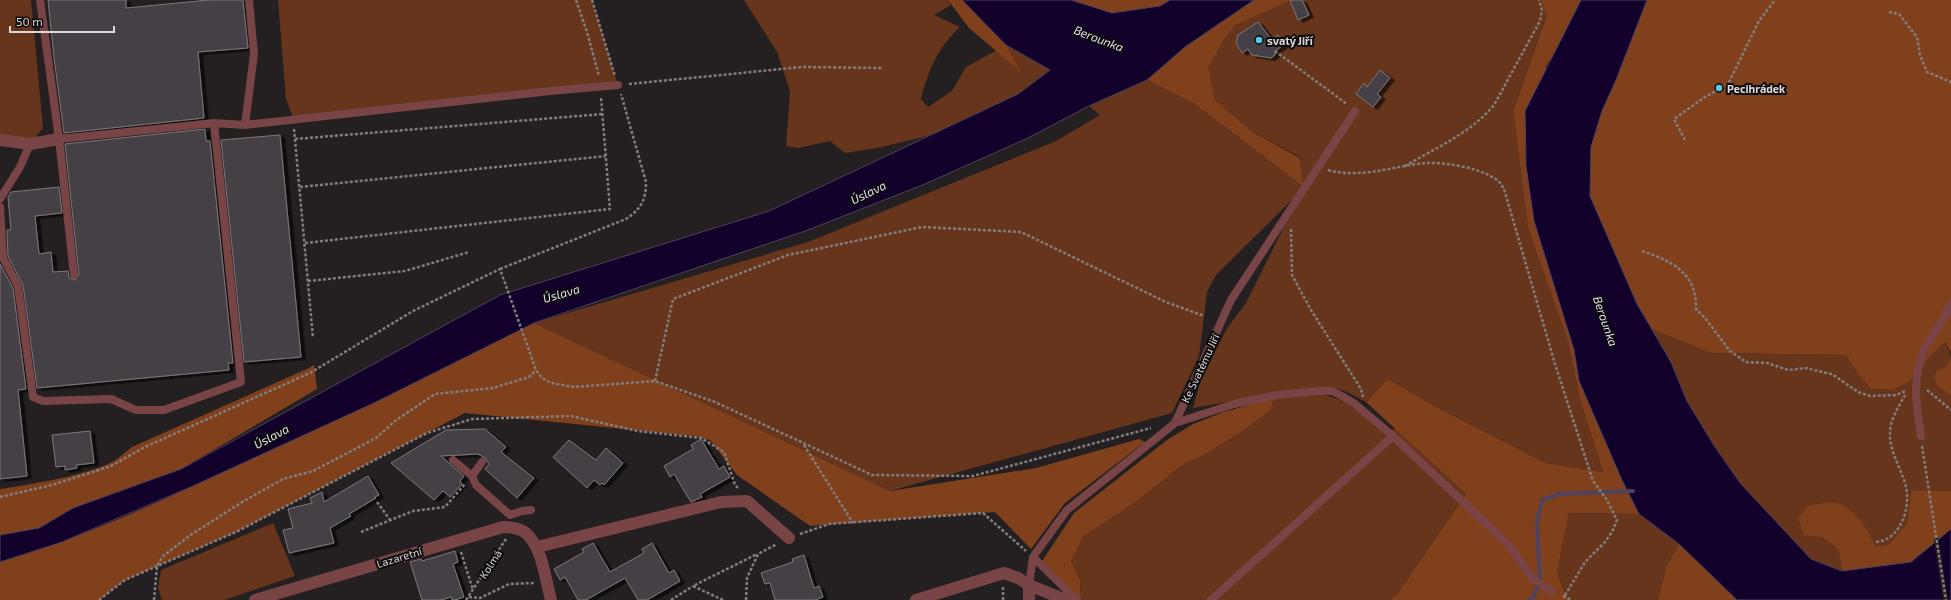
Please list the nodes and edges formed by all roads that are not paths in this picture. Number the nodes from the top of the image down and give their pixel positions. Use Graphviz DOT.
graph roads {
  1 [pos="40,0"];
  2 [pos="249,0"];
  3 [pos="618,86"];
  4 [pos="1355,111"];
  5 [pos="214,123"];
  6 [pos="245,126"];
  7 [pos="59,139"];
  8 [pos="0,140"];
  9 [pos="30,144"];
  10 [pos="0,199"];
  11 [pos="0,207"];
  12 [pos="74,275"];
  13 [pos="1950,308"];
  14 [pos="1175,423"];
  15 [pos="1393,436"];
  16 [pos="1921,436"];
  17 [pos="453,460"];
  18 [pos="482,462"];
  19 [pos="472,476"];
  20 [pos="531,510"];
  21 [pos="789,538"];
  22 [pos="537,547"];
  23 [pos="1033,557"];
  24 [pos="1029,585"];
  25 [pos="1550,591"];
  26 [pos="285,596"];
  27 [pos="255,600"];
  28 [pos="551,600"];
  29 [pos="916,600"];
  30 [pos="1029,600"];
  31 [pos="1066,600"];
  32 [pos="1077,600"];
  33 [pos="1211,600"];
  1 -- 7 [label="lane"];
  2 -- 6 [label="lane"];
  3 -- 6 [label="lane"];
  4 -- 14 [label="lane, Ke Svatému Jiří"];
  5 -- 6 [label="lane"];
  5 -- 7 [label="lane"];
  5 -- 11 [label="lane"];
  7 -- 9 [label="street"];
  7 -- 12 [label="lane"];
  8 -- 9 [label="street"];
  9 -- 10 [label="lane"];
  13 -- 16 [label="lane"];
  14 -- 15 [label="lane"];
  14 -- 23 [label="lane, Ke Svatému Jiří"];
  15 -- 25 [label="lane"];
  15 -- 33 [label="lane"];
  17 -- 19 [label="lane"];
  18 -- 19 [label="lane"];
  19 -- 20 [label="lane"];
  21 -- 22 [label="street"];
  22 -- 26 [label="street, Lazaretní"];
  22 -- 28 [label="street"];
  23 -- 24 [label="lane, Ke Svatému Jiří"];
  23 -- 32 [label="lane"];
  24 -- 29 [label="street"];
  24 -- 30 [label="street, Ke Svatému Jiří"];
  24 -- 31 [label="street"];
  26 -- 27 [label="street, Lazaretní"];
}
